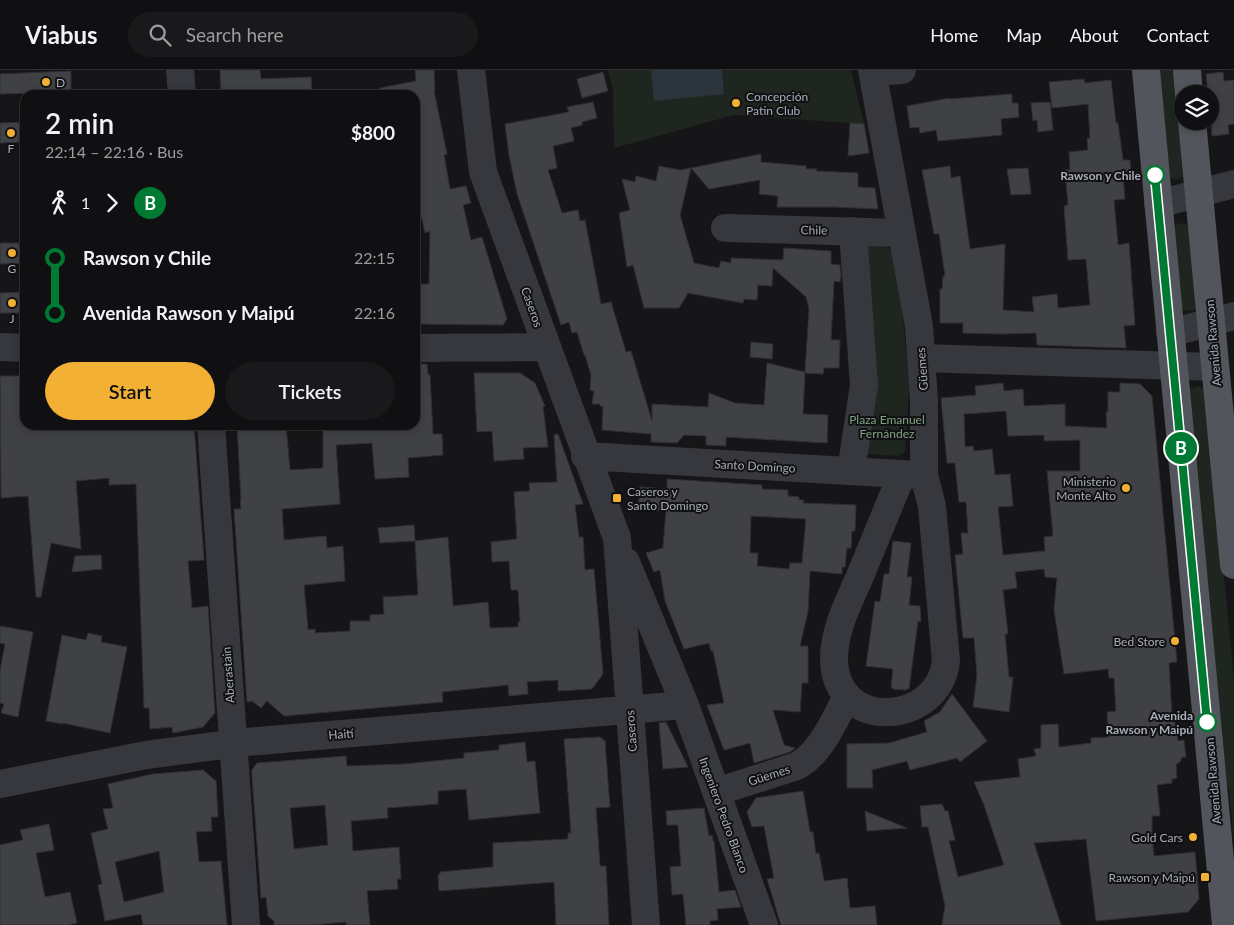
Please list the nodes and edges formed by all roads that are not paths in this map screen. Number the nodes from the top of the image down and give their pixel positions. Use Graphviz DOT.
graph roads {
  1 [pos="180,70"];
  2 [pos="471,70"];
  3 [pos="902,70"];
  4 [pos="1146,70"];
  5 [pos="1187,70"];
  6 [pos="873,71"];
  7 [pos="1188,85"];
  8 [pos="182,90"];
  9 [pos="1193,130"];
  10 [pos="1234,184"];
  11 [pos="1199,193"];
  12 [pos="1158,204"];
  13 [pos="725,228"];
  14 [pos="852,231"];
  15 [pos="902,233"];
  16 [pos="1222,319"];
  17 [pos="1170,333"];
  18 [pos="0,347"];
  19 [pos="547,347"];
  20 [pos="20,348"];
  21 [pos="420,348"];
  22 [pos="921,358"];
  23 [pos="1174,365"];
  24 [pos="1215,366"];
  25 [pos="211,430"];
  26 [pos="586,456"];
  27 [pos="852,471"];
  28 [pos="913,475"];
  29 [pos="617,538"];
  30 [pos="1234,565"];
  31 [pos="847,697"];
  32 [pos="685,705"];
  33 [pos="630,709"];
  34 [pos="233,743"];
  35 [pos="0,784"];
  36 [pos="716,792"];
  37 [pos="246,925"];
  38 [pos="646,925"];
  39 [pos="764,925"];
  40 [pos="1226,925"];
  1 -- 8 [label="street"];
  2 -- 19 [label="street, Caseros"];
  3 -- 6 [label="street"];
  4 -- 12 [label="main road, Avenida Rawson"];
  5 -- 7 [label="main road"];
  6 -- 15 [label="street, Güemes"];
  9 -- 11 [label="main road, Avenida Rawson"];
  10 -- 11 [label="street"];
  11 -- 12 [label="street"];
  11 -- 16 [label="main road, Avenida Rawson"];
  12 -- 17 [label="main road, Avenida Rawson"];
  13 -- 14 [label="street, Chile"];
  14 -- 15 [label="street, Chile"];
  14 -- 27 [label="street"];
  15 -- 22 [label="street, Güemes"];
  16 -- 17 [label="street"];
  16 -- 24 [label="main road, Avenida Rawson"];
  17 -- 23 [label="main road, Avenida Rawson"];
  18 -- 20 [label="street"];
  19 -- 21 [label="street"];
  19 -- 26 [label="street, Caseros"];
  22 -- 23 [label="street"];
  22 -- 28 [label="street, Güemes"];
  23 -- 24 [label="street"];
  23 -- 40 [label="main road, Avenida Rawson"];
  24 -- 30 [label="main road, Avenida Rawson"];
  25 -- 34 [label="street, Aberastain"];
  26 -- 27 [label="street, Santo Domingo"];
  26 -- 29 [label="street, Caseros"];
  27 -- 28 [label="street, Santo Domingo"];
  28 -- 31 [label="street, Güemes"];
  28 -- 31 [label="street, Güemes"];
  29 -- 32 [label="street, Caseros"];
  29 -- 33 [label="street, Caseros"];
  31 -- 36 [label="street, Güemes"];
  32 -- 33 [label="street, Haití"];
  32 -- 36 [label="street, Ingeniero Pedro Blanco"];
  33 -- 34 [label="street, Haití"];
  33 -- 38 [label="street, Caseros"];
  34 -- 35 [label="street, Haití"];
  34 -- 37 [label="street, Aberastain"];
  36 -- 39 [label="street, Ingeniero Pedro Blanco"];
}
